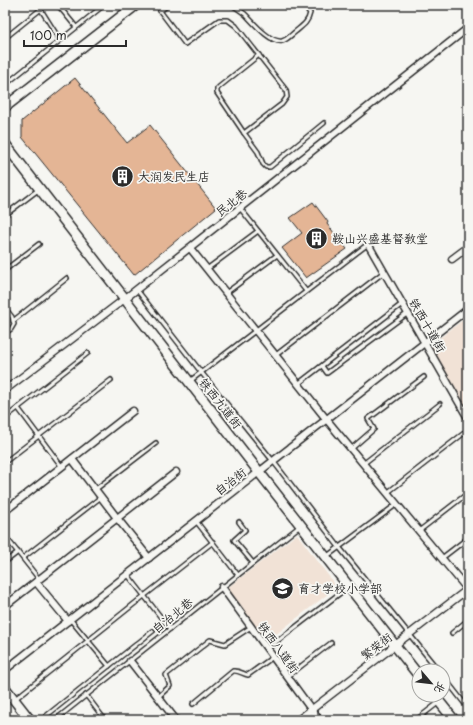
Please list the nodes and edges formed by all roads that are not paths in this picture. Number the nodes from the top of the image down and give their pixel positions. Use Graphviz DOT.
graph roads {
  1 [pos="38,5"];
  2 [pos="58,5"];
  3 [pos="104,5"];
  4 [pos="136,5"];
  5 [pos="168,5"];
  6 [pos="232,5"];
  7 [pos="304,5"];
  8 [pos="41,9"];
  9 [pos="76,27"];
  10 [pos="468,28"];
  11 [pos="5,38"];
  12 [pos="60,40"];
  13 [pos="259,55"];
  14 [pos="5,84"];
  15 [pos="5,107"];
  16 [pos="324,123"];
  17 [pos="244,133"];
  18 [pos="5,144"];
  19 [pos="39,188"];
  20 [pos="240,208"];
  21 [pos="5,215"];
  22 [pos="258,231"];
  23 [pos="39,244"];
  24 [pos="368,244"];
  25 [pos="468,247"];
  26 [pos="190,248"];
  27 [pos="277,255"];
  28 [pos="452,259"];
  29 [pos="5,270"];
  30 [pos="207,270"];
  31 [pos="384,272"];
  32 [pos="67,278"];
  33 [pos="137,290"];
  34 [pos="306,291"];
  35 [pos="226,293"];
  36 [pos="125,299"];
  37 [pos="402,304"];
  38 [pos="5,308"];
  39 [pos="468,309"];
  40 [pos="408,313"];
  41 [pos="14,321"];
  42 [pos="255,330"];
  43 [pos="5,333"];
  44 [pos="425,343"];
  45 [pos="88,353"];
  46 [pos="276,356"];
  47 [pos="322,366"];
  48 [pos="201,372"];
  49 [pos="424,377"];
  50 [pos="111,380"];
  51 [pos="189,381"];
  52 [pos="298,384"];
  53 [pos="5,390"];
  54 [pos="440,404"];
  55 [pos="18,408"];
  56 [pos="133,411"];
  57 [pos="5,418"];
  58 [pos="468,418"];
  59 [pos="326,420"];
  60 [pos="468,430"];
  61 [pos="39,436"];
  62 [pos="156,443"];
  63 [pos="351,449"];
  64 [pos="72,459"];
  65 [pos="273,461"];
  66 [pos="5,462"];
  67 [pos="363,464"];
  68 [pos="62,467"];
  69 [pos="176,472"];
  70 [pos="259,472"];
  71 [pos="96,489"];
  72 [pos="387,493"];
  73 [pos="468,493"];
  74 [pos="101,497"];
  75 [pos="397,504"];
  76 [pos="5,512"];
  77 [pos="117,518"];
  78 [pos="196,521"];
  79 [pos="239,522"];
  80 [pos="301,525"];
  81 [pos="419,531"];
  82 [pos="5,536"];
  83 [pos="468,538"];
  84 [pos="213,542"];
  85 [pos="339,548"];
  86 [pos="18,552"];
  87 [pos="326,557"];
  88 [pos="23,558"];
  89 [pos="149,558"];
  90 [pos="442,558"];
  91 [pos="5,562"];
  92 [pos="253,563"];
  93 [pos="127,575"];
  94 [pos="238,575"];
  95 [pos="38,580"];
  96 [pos="349,586"];
  97 [pos="222,587"];
  98 [pos="468,589"];
  99 [pos="144,596"];
  100 [pos="5,606"];
  101 [pos="69,620"];
  102 [pos="468,620"];
  103 [pos="251,627"];
  104 [pos="170,629"];
  105 [pos="153,631"];
  106 [pos="452,633"];
  107 [pos="410,634"];
  108 [pos="88,641"];
  109 [pos="331,643"];
  110 [pos="395,645"];
  111 [pos="267,649"];
  112 [pos="273,657"];
  113 [pos="130,661"];
  114 [pos="433,663"];
  115 [pos="109,666"];
  116 [pos="411,666"];
  117 [pos="5,670"];
  118 [pos="287,676"];
  119 [pos="451,686"];
  120 [pos="5,688"];
  121 [pos="86,695"];
  122 [pos="158,697"];
  123 [pos="14,700"];
  124 [pos="432,703"];
  125 [pos="441,703"];
  126 [pos="193,704"];
  127 [pos="468,708"];
  128 [pos="311,710"];
  129 [pos="46,716"];
  130 [pos="30,720"];
  131 [pos="55,720"];
  132 [pos="105,720"];
  133 [pos="176,720"];
  134 [pos="298,720"];
  135 [pos="319,720"];
  136 [pos="416,720"];
  137 [pos="454,720"];
  1 -- 8 [label="lane"];
  2 -- 9 [label="lane"];
  3 -- 9 [label="lane"];
  4 -- 15 [label="main road"];
  5 -- 13 [label="lane"];
  6 -- 7 [label="lane"];
  8 -- 11 [label="lane"];
  8 -- 12 [label="lane"];
  9 -- 12 [label="lane"];
  10 -- 20 [label="street, 民北巷"];
  12 -- 14 [label="lane"];
  13 -- 17 [label="lane"];
  13 -- 17 [label="lane"];
  16 -- 17 [label="lane"];
  18 -- 19 [label="main road, 铁西九道街"];
  19 -- 21 [label="lane"];
  19 -- 36 [label="main road, 铁西九道街"];
  20 -- 22 [label="lane"];
  20 -- 26 [label="street, 民北巷"];
  22 -- 27 [label="lane"];
  22 -- 30 [label="lane"];
  23 -- 29 [label="lane"];
  24 -- 31 [label="street, 铁西十道街"];
  24 -- 34 [label="lane"];
  25 -- 28 [label="street"];
  26 -- 30 [label="street"];
  26 -- 33 [label="street, 民北巷"];
  27 -- 34 [label="lane"];
  27 -- 35 [label="lane"];
  30 -- 35 [label="street"];
  31 -- 37 [label="street, 铁西十道街"];
  31 -- 46 [label="lane"];
  32 -- 41 [label="lane"];
  33 -- 36 [label="street, 民北巷"];
  33 -- 48 [label="lane"];
  34 -- 42 [label="lane"];
  35 -- 42 [label="street"];
  36 -- 51 [label="main road, 铁西九道街"];
  36 -- 53 [label="street, 民北巷"];
  37 -- 40 [label="street, 铁西十道街"];
  37 -- 47 [label="lane"];
  38 -- 41 [label="lane"];
  39 -- 44 [label="street, 自治街"];
  40 -- 44 [label="street, 铁西十道街"];
  40 -- 47 [label="lane"];
  41 -- 43 [label="lane"];
  42 -- 46 [label="street"];
  42 -- 48 [label="lane"];
  44 -- 58 [label="street, 铁西十道街"];
  44 -- 59 [label="street, 自治街"];
  45 -- 55 [label="lane"];
  46 -- 52 [label="street"];
  47 -- 52 [label="lane"];
  48 -- 51 [label="lane"];
  48 -- 65 [label="lane"];
  49 -- 63 [label="lane"];
  50 -- 61 [label="lane"];
  51 -- 70 [label="main road, 铁西九道街"];
  52 -- 59 [label="street"];
  54 -- 67 [label="lane"];
  55 -- 57 [label="lane"];
  55 -- 61 [label="lane"];
  56 -- 64 [label="street"];
  59 -- 63 [label="street"];
  59 -- 65 [label="street, 自治街"];
  60 -- 72 [label="lane"];
  61 -- 66 [label="lane"];
  61 -- 68 [label="lane"];
  62 -- 71 [label="lane"];
  63 -- 67 [label="street"];
  64 -- 68 [label="street"];
  64 -- 71 [label="street"];
  65 -- 70 [label="street, 自治街"];
  65 -- 85 [label="lane"];
  67 -- 72 [label="street"];
  68 -- 76 [label="street"];
  69 -- 77 [label="street"];
  70 -- 78 [label="street, 自治街"];
  70 -- 80 [label="main road, 铁西九道街"];
  71 -- 74 [label="street"];
  72 -- 75 [label="street"];
  73 -- 81 [label="lane"];
  74 -- 77 [label="street"];
  74 -- 88 [label="lane"];
  75 -- 81 [label="street"];
  75 -- 85 [label="lane"];
  77 -- 89 [label="street"];
  77 -- 95 [label="street"];
  78 -- 84 [label="lane"];
  78 -- 89 [label="street, 自治街"];
  79 -- 92 [label="lane"];
  80 -- 87 [label="main road, 铁西九道街"];
  80 -- 92 [label="lane, 自治北巷"];
  81 -- 90 [label="street"];
  82 -- 86 [label="lane"];
  83 -- 90 [label="lane"];
  84 -- 94 [label="lane"];
  84 -- 99 [label="lane"];
  85 -- 87 [label="lane"];
  85 -- 107 [label="lane"];
  86 -- 88 [label="lane"];
  86 -- 91 [label="lane"];
  87 -- 96 [label="main road, 铁西九道街"];
  88 -- 95 [label="lane"];
  89 -- 93 [label="street, 自治街"];
  90 -- 98 [label="street"];
  92 -- 94 [label="lane, 自治北巷"];
  93 -- 99 [label="lane"];
  93 -- 101 [label="street, 自治街"];
  94 -- 97 [label="lane, 自治北巷"];
  95 -- 100 [label="street"];
  95 -- 101 [label="street"];
  96 -- 110 [label="main road, 铁西九道街"];
  96 -- 111 [label="lane"];
  97 -- 103 [label="street, 铁西八道街"];
  97 -- 104 [label="lane, 自治北巷"];
  98 -- 107 [label="street, 繁荣街"];
  99 -- 104 [label="lane"];
  99 -- 108 [label="lane"];
  101 -- 108 [label="lane"];
  101 -- 117 [label="street, 自治街"];
  102 -- 106 [label="lane"];
  103 -- 111 [label="street, 铁西八道街"];
  103 -- 122 [label="lane"];
  104 -- 113 [label="lane, 自治北巷"];
  105 -- 115 [label="lane"];
  107 -- 110 [label="street, 繁荣街"];
  107 -- 114 [label="lane"];
  108 -- 115 [label="lane"];
  108 -- 123 [label="lane"];
  109 -- 118 [label="lane"];
  110 -- 116 [label="main road, 铁西九道街"];
  110 -- 128 [label="street, 繁荣街"];
  111 -- 112 [label="street, 铁西八道街"];
  112 -- 118 [label="street, 铁西八道街"];
  112 -- 126 [label="lane"];
  113 -- 121 [label="lane, 自治北巷"];
  113 -- 122 [label="street"];
  115 -- 129 [label="lane"];
  118 -- 128 [label="street, 铁西八道街"];
  119 -- 127 [label="lane"];
  120 -- 123 [label="main road"];
  121 -- 131 [label="lane, 自治北巷"];
  121 -- 132 [label="lane"];
  122 -- 133 [label="street"];
  123 -- 130 [label="main road"];
  124 -- 136 [label="lane"];
  125 -- 137 [label="main road"];
  128 -- 134 [label="street, 繁荣街"];
  128 -- 135 [label="street, 铁西八道街"];
}
